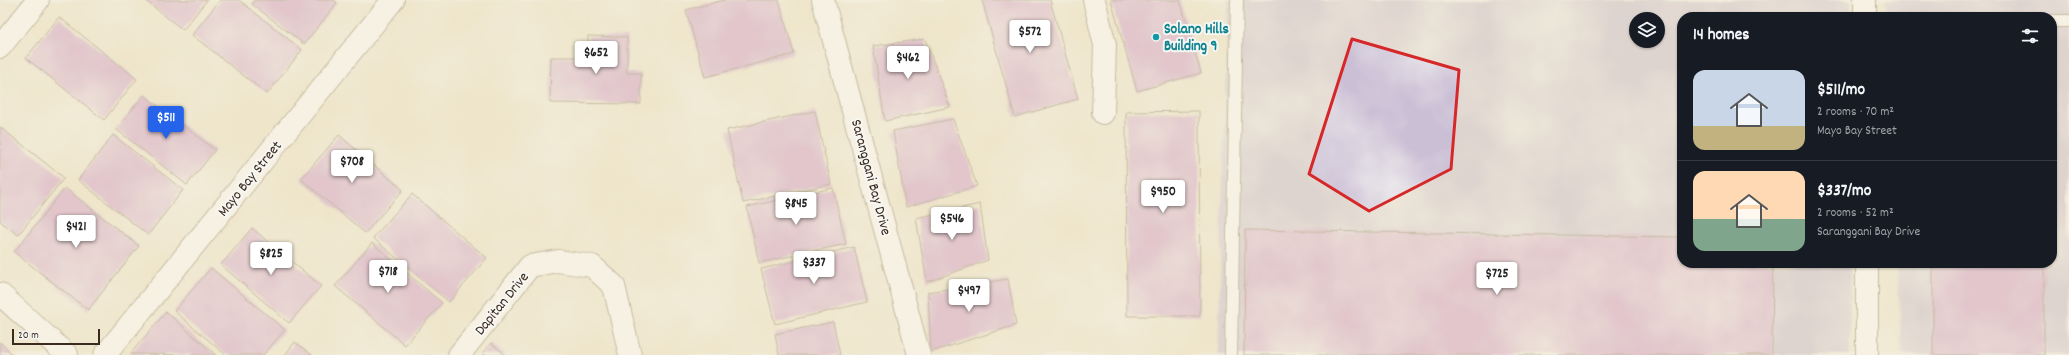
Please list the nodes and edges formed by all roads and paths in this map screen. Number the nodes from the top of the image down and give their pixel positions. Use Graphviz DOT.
graph roads {
  1 [pos="392,0"];
  2 [pos="823,0"];
  3 [pos="1094,0"];
  4 [pos="1237,0"];
  5 [pos="1865,0"];
  6 [pos="36,1"];
  7 [pos="1865,12"];
  8 [pos="2069,20"];
  9 [pos="2057,21"];
  10 [pos="0,46"];
  11 [pos="1103,113"];
  12 [pos="1867,268"];
  13 [pos="0,294"];
  14 [pos="67,355"];
  15 [pos="105,355"];
  16 [pos="459,355"];
  17 [pos="630,355"];
  18 [pos="919,355"];
  19 [pos="1231,355"];
  20 [pos="1868,355"];
  1 -- 15 [label="street, Mayo Bay Street"];
  2 -- 18 [label="street, Saranggani Bay Drive"];
  3 -- 11 [label="street"];
  4 -- 19 [label="lane"];
  5 -- 7 [label="street"];
  6 -- 10 [label="street"];
  8 -- 9 [label="lane"];
  12 -- 20 [label="street"];
  13 -- 14 [label="street"];
  16 -- 17 [label="street, Dapitan Drive"];
}
